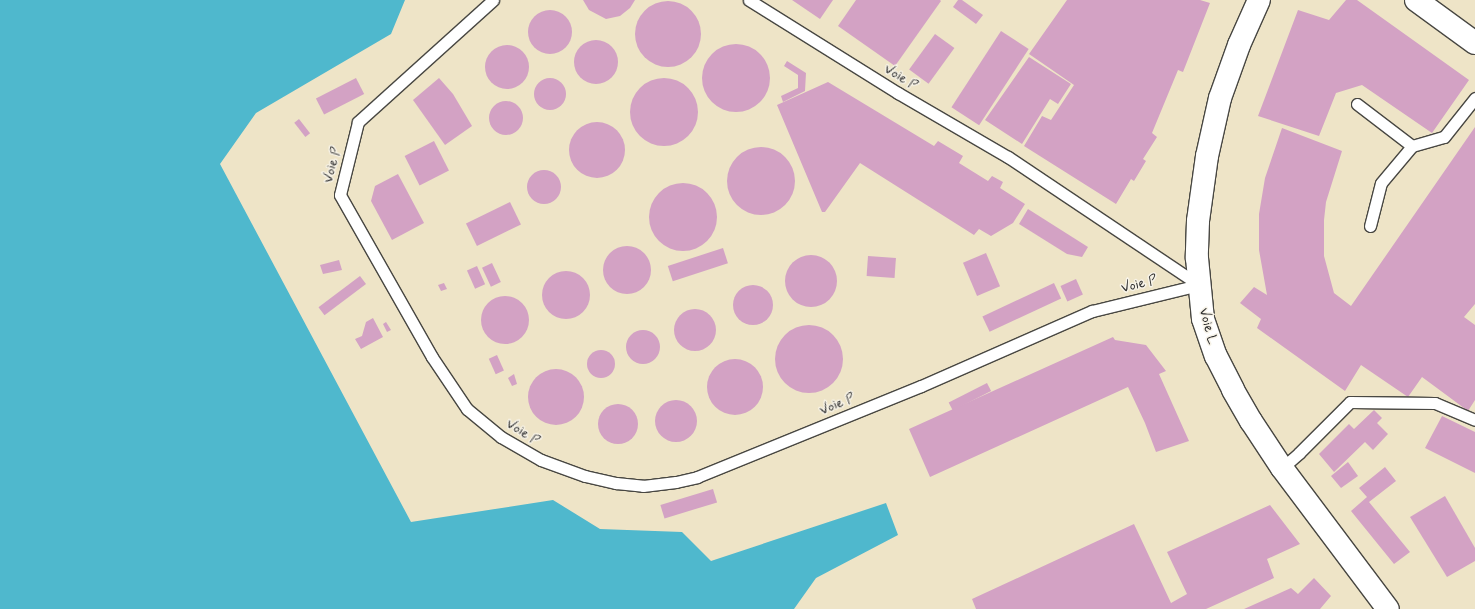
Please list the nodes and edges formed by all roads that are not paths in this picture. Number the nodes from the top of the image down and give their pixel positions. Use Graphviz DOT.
graph roads {
  1 [pos="493,0"];
  2 [pos="749,0"];
  3 [pos="1259,0"];
  4 [pos="1416,0"];
  5 [pos="1475,43"];
  6 [pos="1475,98"];
  7 [pos="1358,104"];
  8 [pos="1412,146"];
  9 [pos="1370,226"];
  10 [pos="1198,285"];
  11 [pos="1475,420"];
  12 [pos="1282,468"];
  13 [pos="1388,609"];
  1 -- 10 [label="lane, Voie P"];
  2 -- 10 [label="lane, Voie P"];
  3 -- 10 [label="street, Voie L"];
  4 -- 5 [label="street"];
  6 -- 8 [label="lane"];
  7 -- 8 [label="lane"];
  8 -- 9 [label="lane"];
  10 -- 12 [label="street, Voie L"];
  11 -- 12 [label="lane"];
  12 -- 13 [label="street, Voie L"];
}
